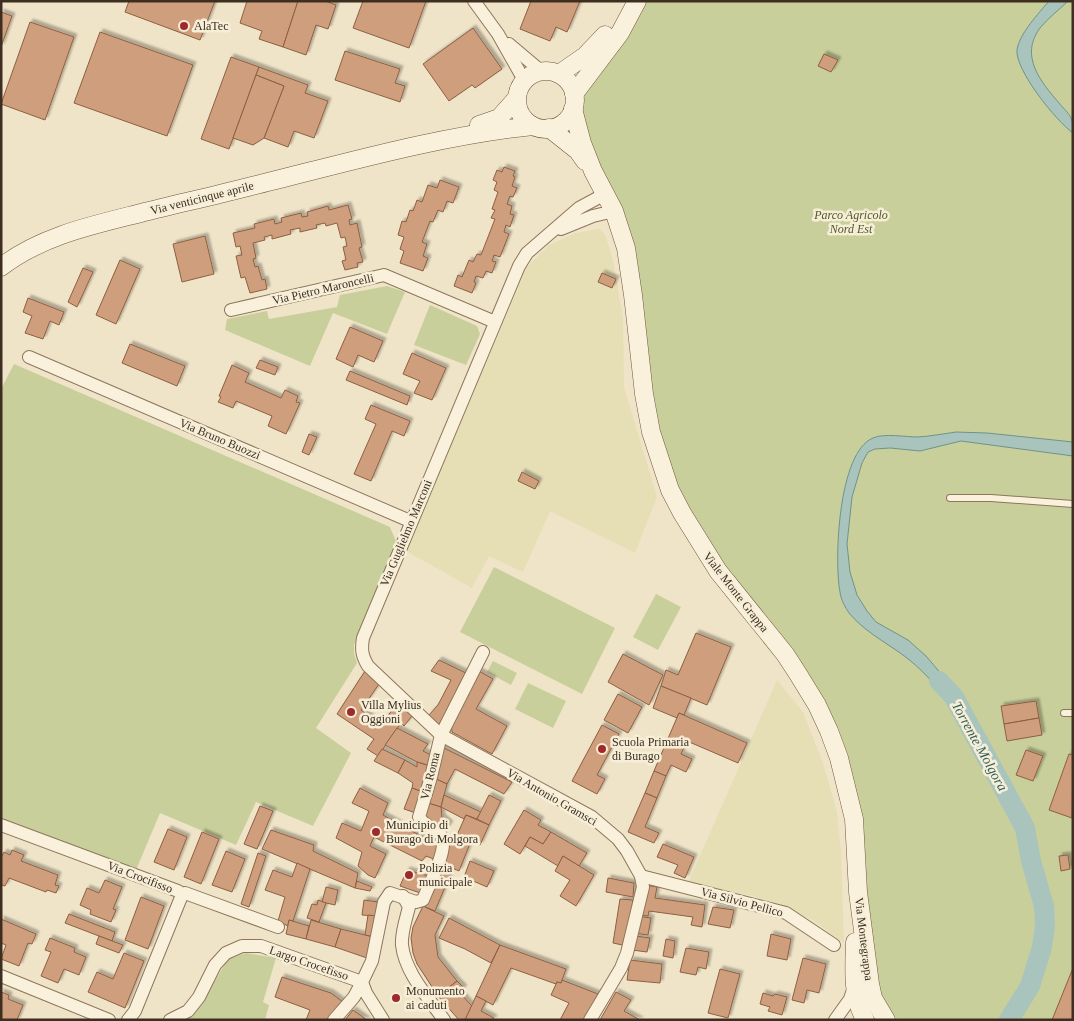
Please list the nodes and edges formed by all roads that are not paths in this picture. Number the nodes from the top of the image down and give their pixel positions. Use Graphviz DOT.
graph roads {
  1 [pos="474,1"];
  2 [pos="628,1"];
  3 [pos="637,1"];
  4 [pos="498,34"];
  5 [pos="541,71"];
  6 [pos="559,74"];
  7 [pos="524,80"];
  8 [pos="516,99"];
  9 [pos="574,102"];
  10 [pos="541,127"];
  11 [pos="410,148"];
  12 [pos="593,171"];
  13 [pos="605,194"];
  14 [pos="614,210"];
  15 [pos="551,232"];
  16 [pos="1,267"];
  17 [pos="231,310"];
  18 [pos="495,322"];
  19 [pos="29,356"];
  20 [pos="950,498"];
  21 [pos="1073,504"];
  22 [pos="410,521"];
  23 [pos="483,652"];
  24 [pos="1064,713"];
  25 [pos="1073,713"];
  26 [pos="441,735"];
  27 [pos="1,825"];
  28 [pos="641,876"];
  29 [pos="858,892"];
  30 [pos="182,895"];
  31 [pos="403,896"];
  32 [pos="278,927"];
  33 [pos="834,945"];
  34 [pos="1,976"];
  35 [pos="362,982"];
  36 [pos="854,987"];
  37 [pos="873,998"];
  38 [pos="431,1002"];
  39 [pos="109,1020"];
  40 [pos="128,1020"];
  41 [pos="170,1020"];
  42 [pos="334,1020"];
  43 [pos="383,1020"];
  44 [pos="432,1020"];
  45 [pos="444,1020"];
  46 [pos="590,1020"];
  47 [pos="835,1020"];
  48 [pos="866,1020"];
  49 [pos="886,1020"];
  1 -- 4 [label="street"];
  2 -- 6 [label="street"];
  3 -- 9 [label="street"];
  4 -- 5 [label="street"];
  4 -- 7 [label="street"];
  5 -- 6 [label="street"];
  5 -- 7 [label="street"];
  6 -- 9 [label="street"];
  7 -- 8 [label="street"];
  8 -- 10 [label="street"];
  8 -- 11 [label="street, Via venticinque aprile"];
  9 -- 10 [label="street"];
  9 -- 12 [label="street, Viale Monte Grappa"];
  10 -- 11 [label="street, Via venticinque aprile"];
  10 -- 12 [label="street, Viale Monte Grappa"];
  11 -- 16 [label="street, Via venticinque aprile"];
  12 -- 13 [label="street, Viale Monte Grappa"];
  13 -- 14 [label="street, Viale Monte Grappa"];
  13 -- 15 [label="street, Via Guglielmo Marconi"];
  14 -- 15 [label="street, Via Guglielmo Marconi"];
  14 -- 29 [label="street, Viale Monte Grappa"];
  15 -- 18 [label="street, Via Guglielmo Marconi"];
  17 -- 18 [label="street, Via Pietro Maroncelli"];
  18 -- 22 [label="street, Via Guglielmo Marconi"];
  19 -- 22 [label="street, Via Bruno Buozzi"];
  20 -- 21 [label="lane"];
  22 -- 26 [label="street, Via Guglielmo Marconi"];
  23 -- 26 [label="street"];
  24 -- 25 [label="lane"];
  26 -- 28 [label="street, Via Antonio Gramsci"];
  26 -- 31 [label="street, Via Roma"];
  27 -- 30 [label="street, Via Crocifisso"];
  28 -- 33 [label="street, Via Silvio Pellico"];
  28 -- 46 [label="street"];
  29 -- 36 [label="street, Via Montegrappa"];
  29 -- 37 [label="street, Via Montegrappa"];
  30 -- 32 [label="street, Via Crocifisso"];
  30 -- 40 [label="street"];
  31 -- 35 [label="street"];
  31 -- 38 [label="street"];
  34 -- 39 [label="street"];
  35 -- 41 [label="street, Largo Crocefisso"];
  35 -- 42 [label="street"];
  35 -- 43 [label="street"];
  36 -- 47 [label="street"];
  36 -- 48 [label="street, Via Montegrappa"];
  37 -- 48 [label="street"];
  37 -- 49 [label="street, Via Montegrappa"];
  38 -- 44 [label="street"];
  38 -- 45 [label="street"];
}
